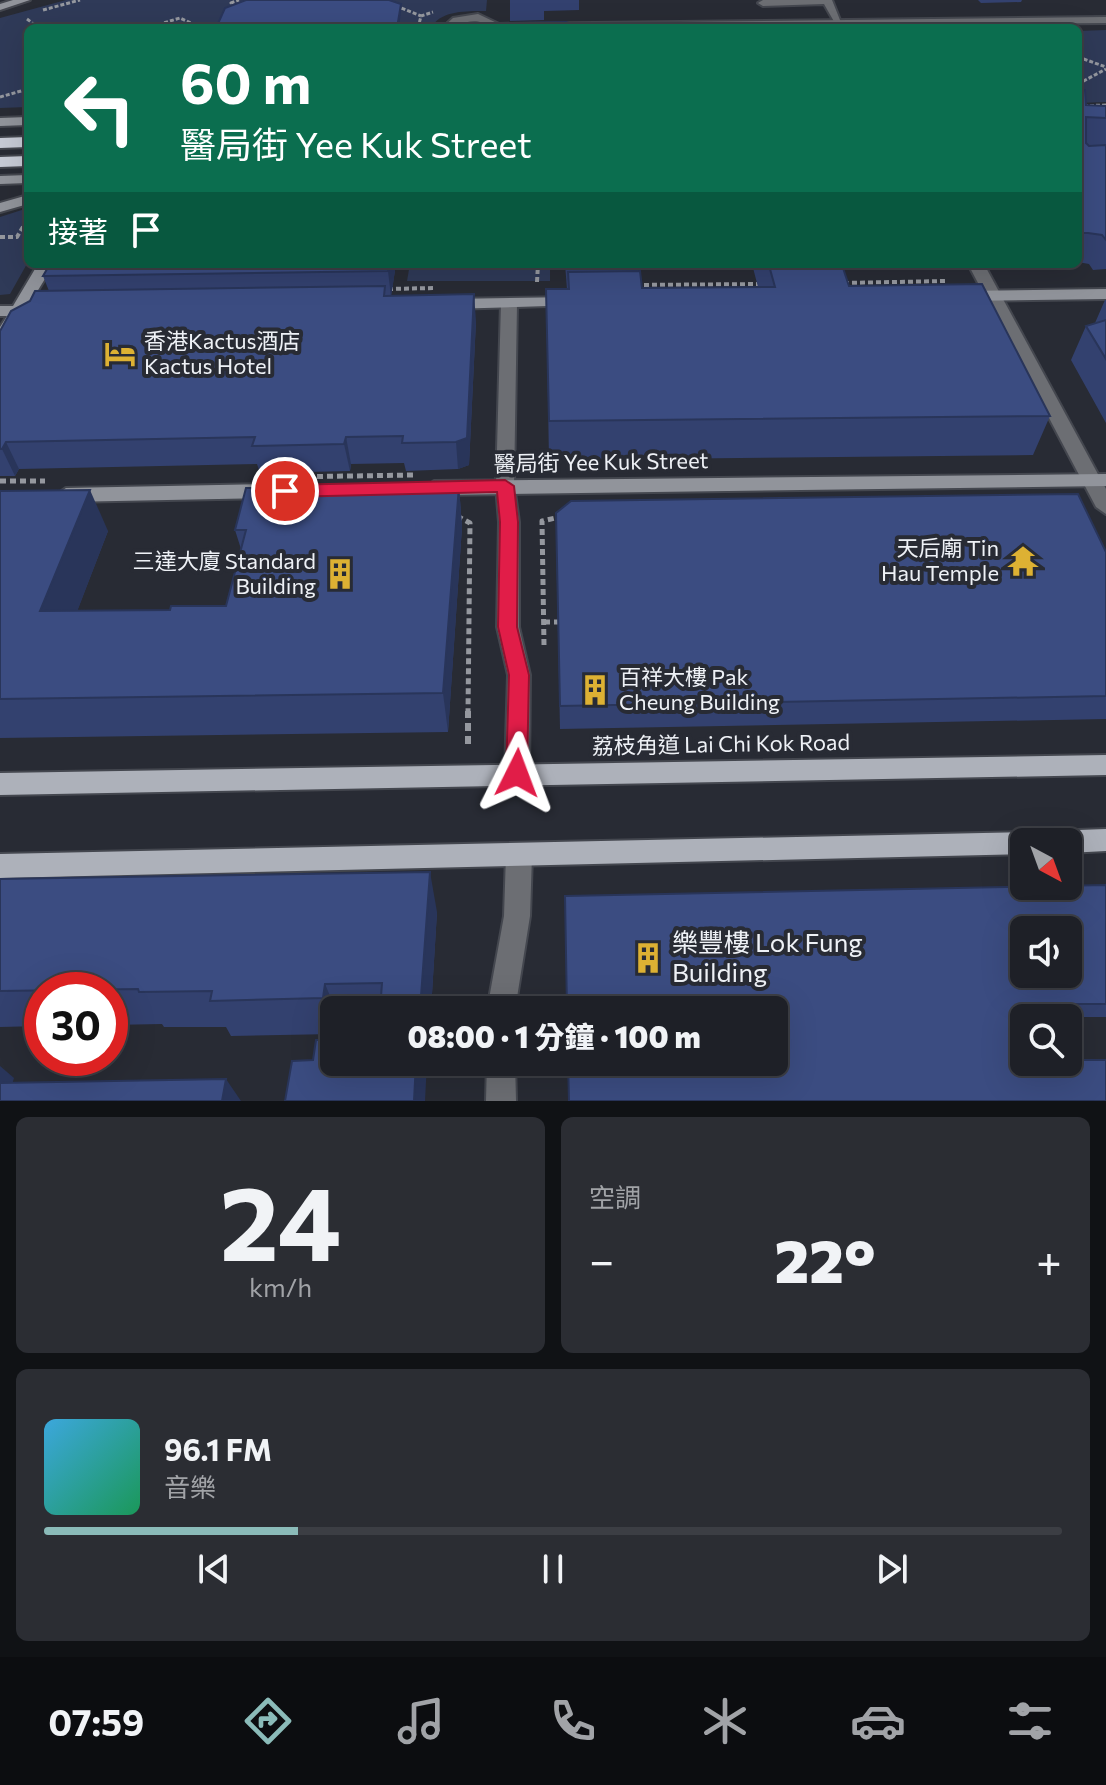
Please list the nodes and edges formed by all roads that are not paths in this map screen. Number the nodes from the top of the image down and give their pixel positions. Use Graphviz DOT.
graph roads {
  1 [pos="25,0"];
  2 [pos="827,1"];
  3 [pos="763,3"];
  4 [pos="0,7"];
  5 [pos="1106,20"];
  6 [pos="839,23"];
  7 [pos="451,24"];
  8 [pos="492,24"];
  9 [pos="753,24"];
  10 [pos="24,121"];
  11 [pos="0,122"];
  12 [pos="24,142"];
  13 [pos="0,143"];
  14 [pos="24,161"];
  15 [pos="0,162"];
  16 [pos="24,179"];
  17 [pos="0,180"];
  18 [pos="24,200"];
  19 [pos="0,208"];
  20 [pos="44,268"];
  21 [pos="978,268"];
  22 [pos="1106,294"];
  23 [pos="992,295"];
  24 [pos="947,296"];
  25 [pos="597,302"];
  26 [pos="509,303"];
  27 [pos="434,304"];
  28 [pos="49,310"];
  29 [pos="0,311"];
  30 [pos="18,311"];
  31 [pos="0,341"];
  32 [pos="1099,480"];
  33 [pos="505,486"];
  34 [pos="412,488"];
  35 [pos="285,491"];
  36 [pos="48,495"];
  37 [pos="1106,507"];
  38 [pos="1106,765"];
  39 [pos="517,773"];
  40 [pos="0,784"];
  41 [pos="1106,840"];
  42 [pos="1082,841"];
  43 [pos="1010,843"];
  44 [pos="519,855"];
  45 [pos="0,866"];
  46 [pos="503,996"];
  47 [pos="501,1076"];
  48 [pos="501,1101"];
  1 -- 4 [label="street"];
  2 -- 3 [label="lane"];
  2 -- 6 [label="lane"];
  5 -- 6 [label="street"];
  6 -- 9 [label="street"];
  7 -- 8 [label="street"];
  10 -- 11 [label="street"];
  12 -- 13 [label="highway"];
  14 -- 15 [label="highway"];
  16 -- 17 [label="street"];
  18 -- 19 [label="street"];
  20 -- 30 [label="street"];
  21 -- 23 [label="street"];
  22 -- 23 [label="street"];
  23 -- 24 [label="street"];
  23 -- 32 [label="street"];
  25 -- 26 [label="street"];
  26 -- 27 [label="street"];
  26 -- 33 [label="street"];
  28 -- 30 [label="street"];
  29 -- 30 [label="street"];
  30 -- 31 [label="street"];
  32 -- 33 [label="street, 醫局街 Yee Kuk Street"];
  32 -- 37 [label="street"];
  33 -- 34 [label="street, 醫局街 Yee Kuk Street"];
  33 -- 39 [label="street"];
  35 -- 36 [label="street"];
  38 -- 39 [label="main road, 荔枝角道 Lai Chi Kok Road"];
  39 -- 40 [label="main road, 荔枝角道 Lai Chi Kok Road"];
  41 -- 42 [label="main road"];
  43 -- 44 [label="main road"];
  44 -- 45 [label="main road"];
  44 -- 46 [label="street"];
  47 -- 48 [label="street"];
}
